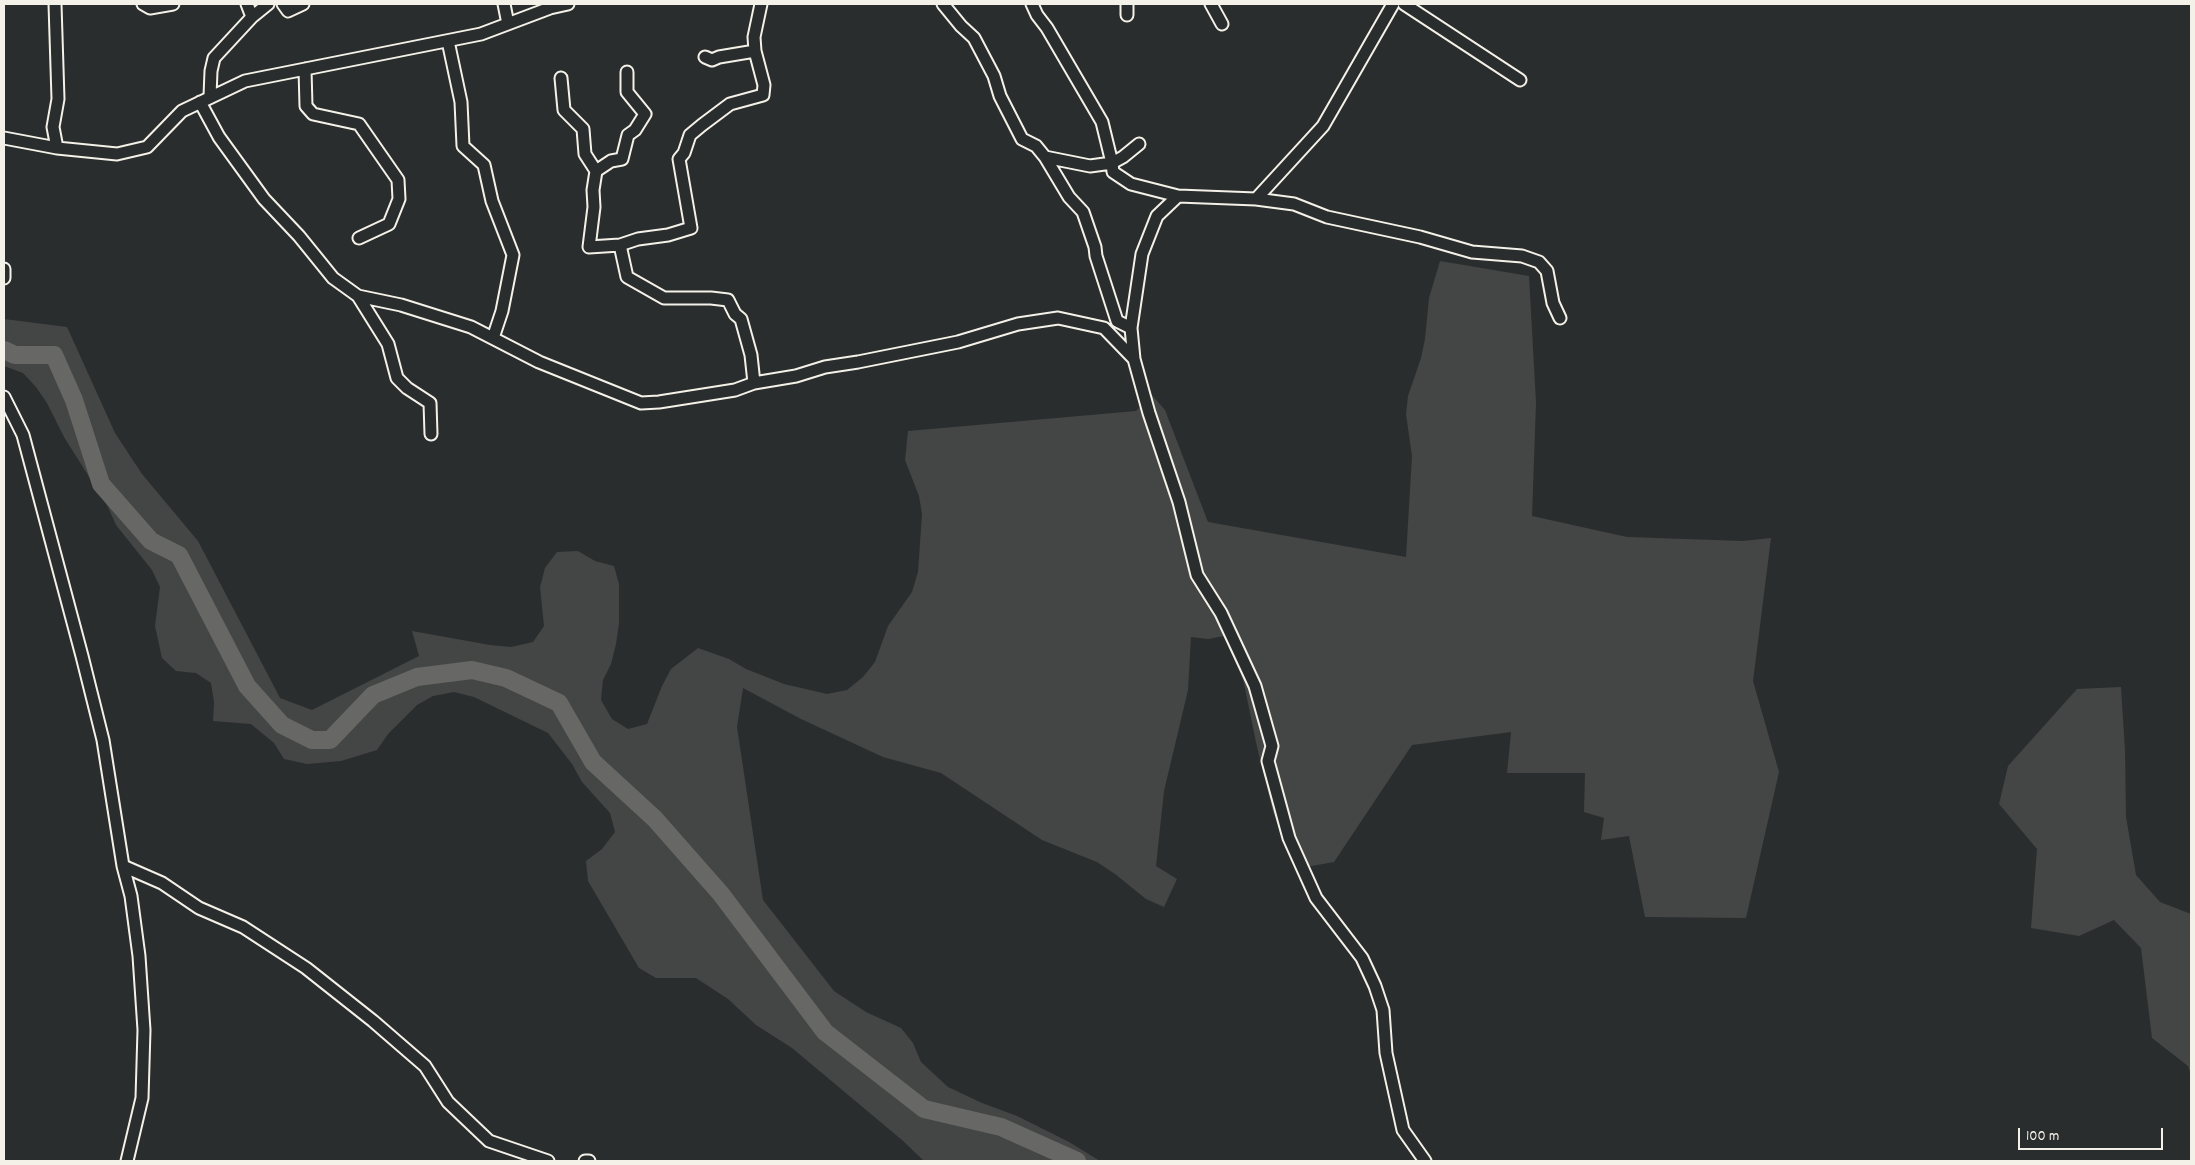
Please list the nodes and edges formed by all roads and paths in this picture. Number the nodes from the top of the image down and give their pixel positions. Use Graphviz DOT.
graph roads {
  1 [pos="55,4"];
  2 [pos="143,4"];
  3 [pos="248,4"];
  4 [pos="268,4"];
  5 [pos="283,4"];
  6 [pos="303,4"];
  7 [pos="504,4"];
  8 [pos="568,4"];
  9 [pos="761,4"];
  10 [pos="943,4"];
  11 [pos="1032,4"];
  12 [pos="1211,4"];
  13 [pos="1393,4"];
  14 [pos="1404,4"];
  15 [pos="169,5"];
  16 [pos="252,17"];
  17 [pos="508,24"];
  18 [pos="1222,24"];
  19 [pos="448,41"];
  20 [pos="755,51"];
  21 [pos="705,57"];
  22 [pos="304,69"];
  23 [pos="627,72"];
  24 [pos="561,78"];
  25 [pos="1520,80"];
  26 [pos="205,99"];
  27 [pos="4,138"];
  28 [pos="1139,144"];
  29 [pos="57,148"];
  30 [pos="1045,157"];
  31 [pos="1112,163"];
  32 [pos="596,171"];
  33 [pos="1178,196"];
  34 [pos="1256,199"];
  35 [pos="359,238"];
  36 [pos="620,246"];
  37 [pos="4,269"];
  38 [pos="4,278"];
  39 [pos="358,296"];
  40 [pos="1560,318"];
  41 [pos="1131,328"];
  42 [pos="493,338"];
  43 [pos="1134,359"];
  44 [pos="754,383"];
  45 [pos="4,397"];
  46 [pos="431,434"];
  47 [pos="123,866"];
  48 [pos="127,1161"];
  49 [pos="548,1161"];
  50 [pos="585,1161"];
  51 [pos="589,1161"];
  52 [pos="1426,1161"];
  1 -- 29 [label="street"];
  2 -- 15 [label="street"];
  3 -- 16 [label="street"];
  4 -- 16 [label="street"];
  5 -- 6 [label="street"];
  7 -- 17 [label="street"];
  8 -- 17 [label="street"];
  9 -- 20 [label="street"];
  10 -- 30 [label="street"];
  11 -- 31 [label="street"];
  12 -- 18 [label="street"];
  13 -- 34 [label="street"];
  14 -- 25 [label="street"];
  16 -- 26 [label="street"];
  17 -- 19 [label="street"];
  19 -- 22 [label="street"];
  19 -- 42 [label="street"];
  20 -- 21 [label="street"];
  20 -- 36 [label="street"];
  22 -- 26 [label="street"];
  22 -- 35 [label="street"];
  23 -- 32 [label="street"];
  24 -- 32 [label="street"];
  26 -- 29 [label="street"];
  26 -- 39 [label="street"];
  27 -- 29 [label="street"];
  28 -- 31 [label="street"];
  30 -- 31 [label="street"];
  30 -- 41 [label="street"];
  31 -- 33 [label="street"];
  32 -- 36 [label="street"];
  33 -- 34 [label="street"];
  33 -- 41 [label="street"];
  34 -- 40 [label="street"];
  36 -- 44 [label="street"];
  37 -- 38 [label="street"];
  39 -- 42 [label="street"];
  39 -- 46 [label="street"];
  41 -- 43 [label="street"];
  42 -- 44 [label="street"];
  43 -- 44 [label="street"];
  43 -- 52 [label="street"];
  45 -- 47 [label="street"];
  47 -- 48 [label="street"];
  47 -- 49 [label="street"];
  50 -- 51 [label="street"];
}
